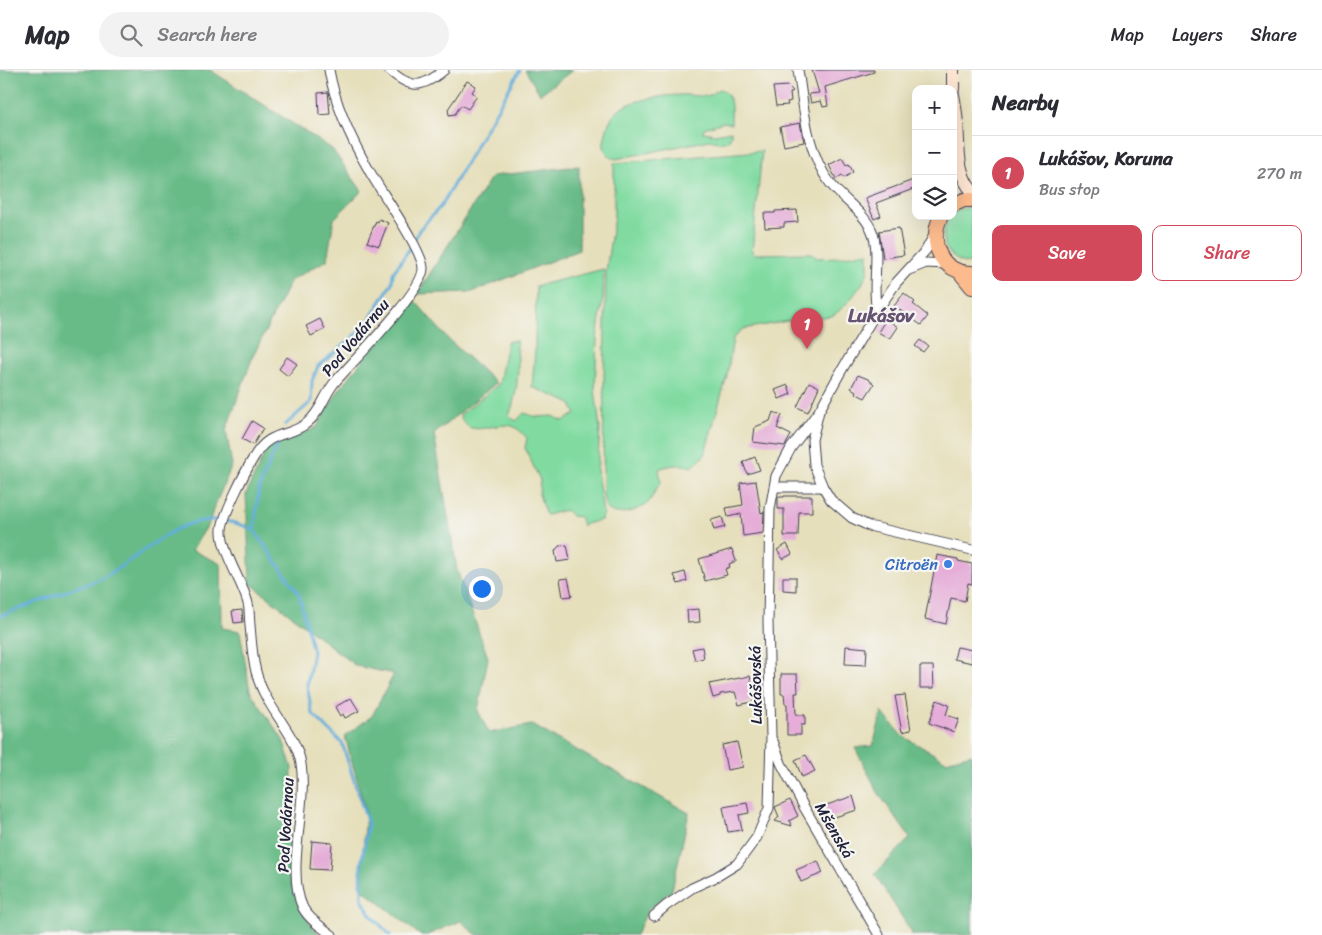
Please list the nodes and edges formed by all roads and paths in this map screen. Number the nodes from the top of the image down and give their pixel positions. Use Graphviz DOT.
graph roads {
  1 [pos="329,70"];
  2 [pos="389,70"];
  3 [pos="444,70"];
  4 [pos="798,70"];
  5 [pos="953,70"];
  6 [pos="953,85"];
  7 [pos="957,120"];
  8 [pos="972,191"];
  9 [pos="972,200"];
  10 [pos="957,203"];
  11 [pos="940,220"];
  12 [pos="935,233"];
  13 [pos="959,270"];
  14 [pos="906,271"];
  15 [pos="972,286"];
  16 [pos="877,311"];
  17 [pos="819,411"];
  18 [pos="774,487"];
  19 [pos="823,487"];
  20 [pos="972,550"];
  21 [pos="771,736"];
  22 [pos="654,916"];
  23 [pos="332,935"];
  24 [pos="879,935"];
  1 -- 23 [label="street, Pod Vodárnou"];
  2 -- 3 [label="street"];
  4 -- 16 [label="street"];
  5 -- 6 [label="street"];
  7 -- 8 [label="street"];
  9 -- 10 [label="main road"];
  11 -- 12 [label="main road"];
  12 -- 13 [label="main road"];
  12 -- 14 [label="street"];
  13 -- 14 [label="street"];
  13 -- 15 [label="main road"];
  14 -- 16 [label="street"];
  16 -- 17 [label="street"];
  17 -- 18 [label="street, Lukášovská"];
  17 -- 19 [label="street"];
  18 -- 19 [label="street"];
  18 -- 21 [label="street, Lukášovská"];
  19 -- 20 [label="street"];
  21 -- 22 [label="street, Lukášovská"];
  21 -- 24 [label="street, Mšenská"];
}
